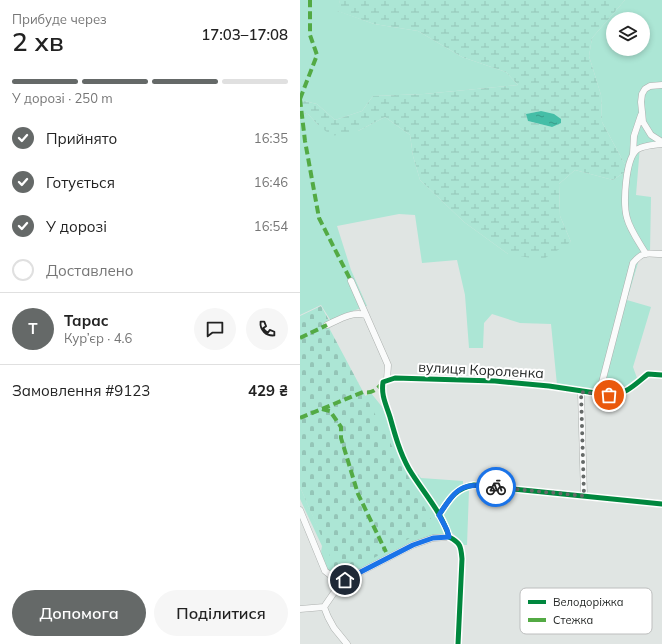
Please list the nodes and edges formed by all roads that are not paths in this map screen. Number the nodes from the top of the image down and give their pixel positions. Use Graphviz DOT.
graph roads {
  1 [pos="662,85"];
  2 [pos="642,112"];
  3 [pos="662,143"];
  4 [pos="633,154"];
  5 [pos="646,254"];
  6 [pos="662,254"];
  7 [pos="351,281"];
  8 [pos="366,315"];
  9 [pos="327,325"];
  10 [pos="662,375"];
  11 [pos="386,380"];
  12 [pos="581,392"];
  13 [pos="599,394"];
  14 [pos="584,496"];
  15 [pos="662,504"];
  16 [pos="300,510"];
  17 [pos="439,515"];
  18 [pos="449,537"];
  19 [pos="345,580"];
  20 [pos="324,607"];
  21 [pos="300,609"];
  22 [pos="347,644"];
  23 [pos="458,644"];
  1 -- 2 [label="street"];
  2 -- 3 [label="street"];
  2 -- 4 [label="street"];
  3 -- 4 [label="street"];
  4 -- 5 [label="street"];
  5 -- 6 [label="street"];
  5 -- 13 [label="street"];
  7 -- 8 [label="street"];
  8 -- 9 [label="street"];
  8 -- 11 [label="street"];
  10 -- 13 [label="street, вулиця Короленка"];
  11 -- 12 [label="street, вулиця Короленка"];
  11 -- 17 [label="street"];
  12 -- 13 [label="street, вулиця Короленка"];
  12 -- 14 [label="street"];
  14 -- 15 [label="street"];
  14 -- 17 [label="street"];
  16 -- 19 [label="street"];
  17 -- 18 [label="street"];
  18 -- 19 [label="street"];
  18 -- 23 [label="street"];
  19 -- 20 [label="street"];
  20 -- 21 [label="street"];
  20 -- 22 [label="street"];
}
